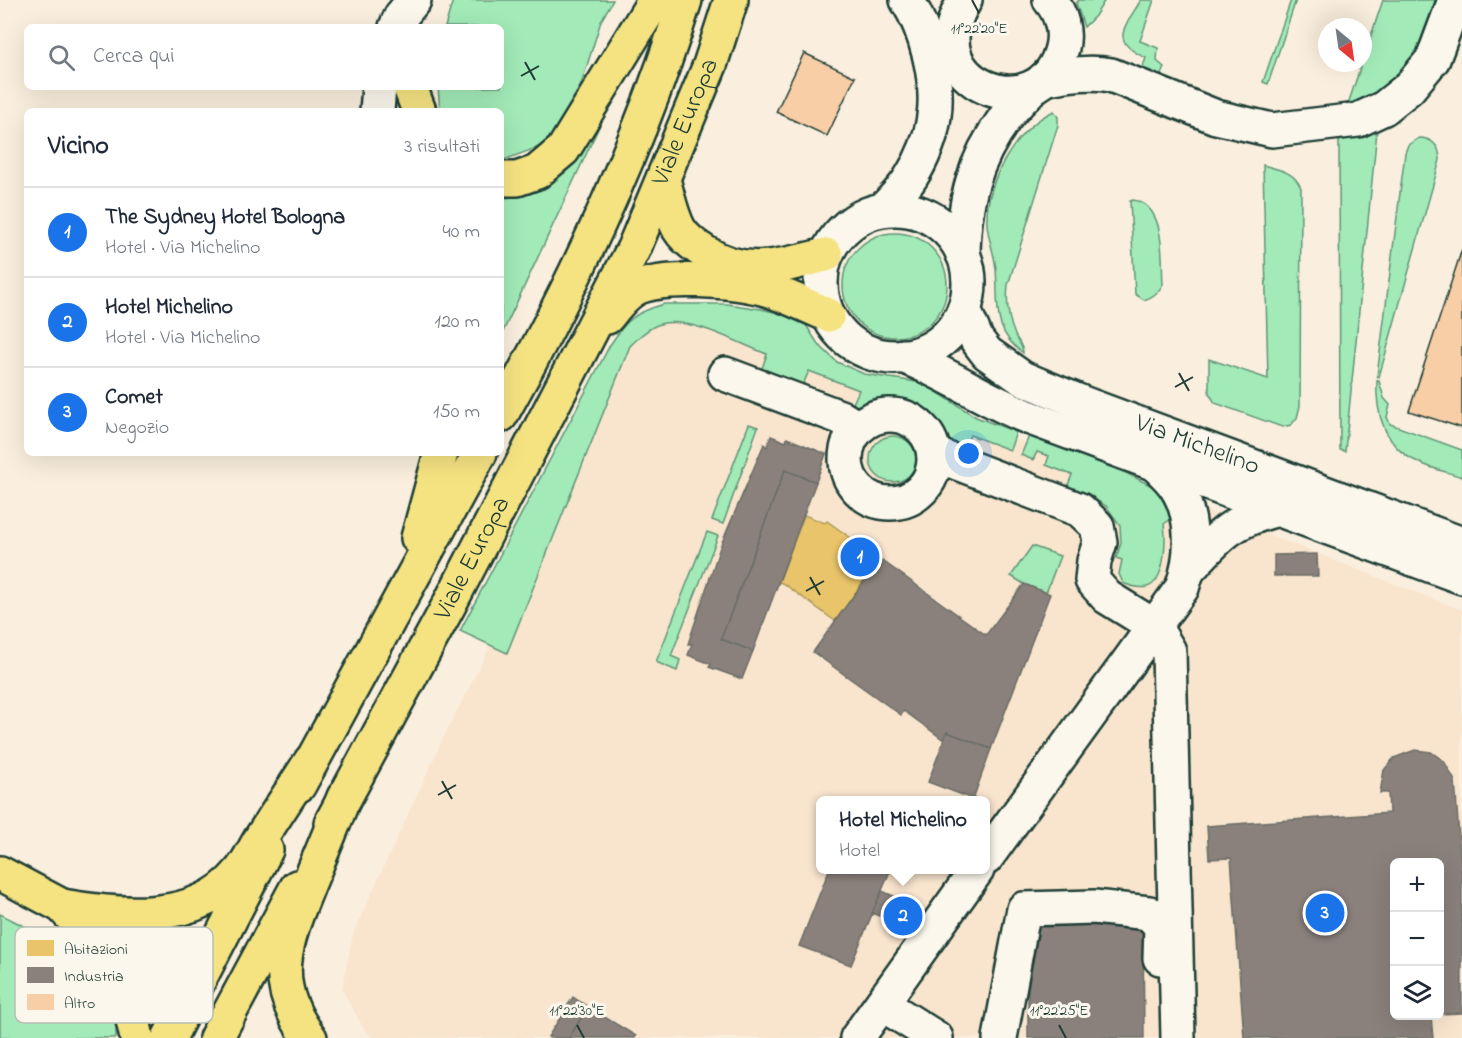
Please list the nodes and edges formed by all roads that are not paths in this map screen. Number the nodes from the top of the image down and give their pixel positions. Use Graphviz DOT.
graph roads {
  1 [pos="414,0"];
  2 [pos="427,0"];
  3 [pos="685,0"];
  4 [pos="731,0"];
  5 [pos="907,0"];
  6 [pos="965,0"];
  7 [pos="1050,0"];
  8 [pos="1455,0"];
  9 [pos="651,4"];
  10 [pos="397,24"];
  11 [pos="417,24"];
  12 [pos="1063,30"];
  13 [pos="953,51"];
  14 [pos="1100,73"];
  15 [pos="1039,83"];
  16 [pos="379,90"];
  17 [pos="410,90"];
  18 [pos="411,90"];
  19 [pos="377,108"];
  20 [pos="409,108"];
  21 [pos="418,108"];
  22 [pos="934,116"];
  23 [pos="504,179"];
  24 [pos="663,180"];
  25 [pos="884,209"];
  26 [pos="963,254"];
  27 [pos="826,255"];
  28 [pos="964,310"];
  29 [pos="828,315"];
  30 [pos="903,356"];
  31 [pos="725,374"];
  32 [pos="504,409"];
  33 [pos="858,428"];
  34 [pos="934,454"];
  35 [pos="440,456"];
  36 [pos="478,456"];
  37 [pos="1158,466"];
  38 [pos="1278,509"];
  39 [pos="1462,544"];
  40 [pos="1189,569"];
  41 [pos="1462,577"];
  42 [pos="402,594"];
  43 [pos="449,604"];
  44 [pos="1154,626"];
  45 [pos="311,761"];
  46 [pos="344,797"];
  47 [pos="990,852"];
  48 [pos="0,873"];
  49 [pos="974,874"];
  50 [pos="62,906"];
  51 [pos="81,927"];
  52 [pos="213,952"];
  53 [pos="882,1004"];
  54 [pos="134,1023"];
  55 [pos="177,1023"];
  56 [pos="137,1038"];
  57 [pos="169,1038"];
  58 [pos="216,1038"];
  59 [pos="310,1038"];
  60 [pos="858,1038"];
  61 [pos="936,1038"];
  62 [pos="1000,1038"];
  63 [pos="1162,1038"];
  64 [pos="1178,1038"];
  1 -- 10 [label="street"];
  2 -- 11 [label="street"];
  3 -- 32 [label="main road, Viale Europa"];
  4 -- 24 [label="main road, Viale Europa"];
  5 -- 22 [label="street"];
  6 -- 13 [label="street"];
  7 -- 12 [label="street"];
  8 -- 14 [label="street"];
  9 -- 23 [label="main road"];
  12 -- 14 [label="street"];
  12 -- 15 [label="street"];
  13 -- 15 [label="street"];
  13 -- 22 [label="street"];
  14 -- 15 [label="street"];
  15 -- 26 [label="street"];
  16 -- 19 [label="street"];
  17 -- 20 [label="main road"];
  18 -- 21 [label="main road"];
  22 -- 25 [label="street"];
  24 -- 27 [label="main road"];
  24 -- 43 [label="main road, Viale Europa"];
  25 -- 26 [label="street"];
  25 -- 27 [label="street"];
  26 -- 28 [label="street"];
  27 -- 29 [label="street"];
  28 -- 30 [label="street"];
  28 -- 39 [label="street, Via Michelino"];
  29 -- 30 [label="street"];
  29 -- 43 [label="main road"];
  30 -- 37 [label="street, Via Michelino"];
  31 -- 33 [label="street"];
  33 -- 34 [label="street"];
  33 -- 34 [label="street"];
  34 -- 44 [label="street"];
  35 -- 42 [label="main road"];
  36 -- 42 [label="main road, Viale Europa"];
  37 -- 38 [label="street, Via Michelino"];
  37 -- 40 [label="street, Via Michelino"];
  38 -- 40 [label="street, Via Michelino"];
  38 -- 41 [label="street, Via Michelino"];
  40 -- 44 [label="street, Via Michelino"];
  42 -- 45 [label="main road, Viale Europa"];
  43 -- 46 [label="main road, Viale Europa"];
  44 -- 47 [label="street, Via Michelino"];
  44 -- 64 [label="street"];
  45 -- 50 [label="main road"];
  45 -- 52 [label="main road, Viale Europa"];
  46 -- 58 [label="main road, Viale Europa"];
  46 -- 59 [label="main road"];
  48 -- 50 [label="main road"];
  49 -- 53 [label="street"];
  50 -- 51 [label="main road"];
  53 -- 60 [label="street"];
  53 -- 61 [label="street"];
  54 -- 56 [label="main road"];
  55 -- 57 [label="main road, Viale Europa"];
  62 -- 63 [label="street"];
}
